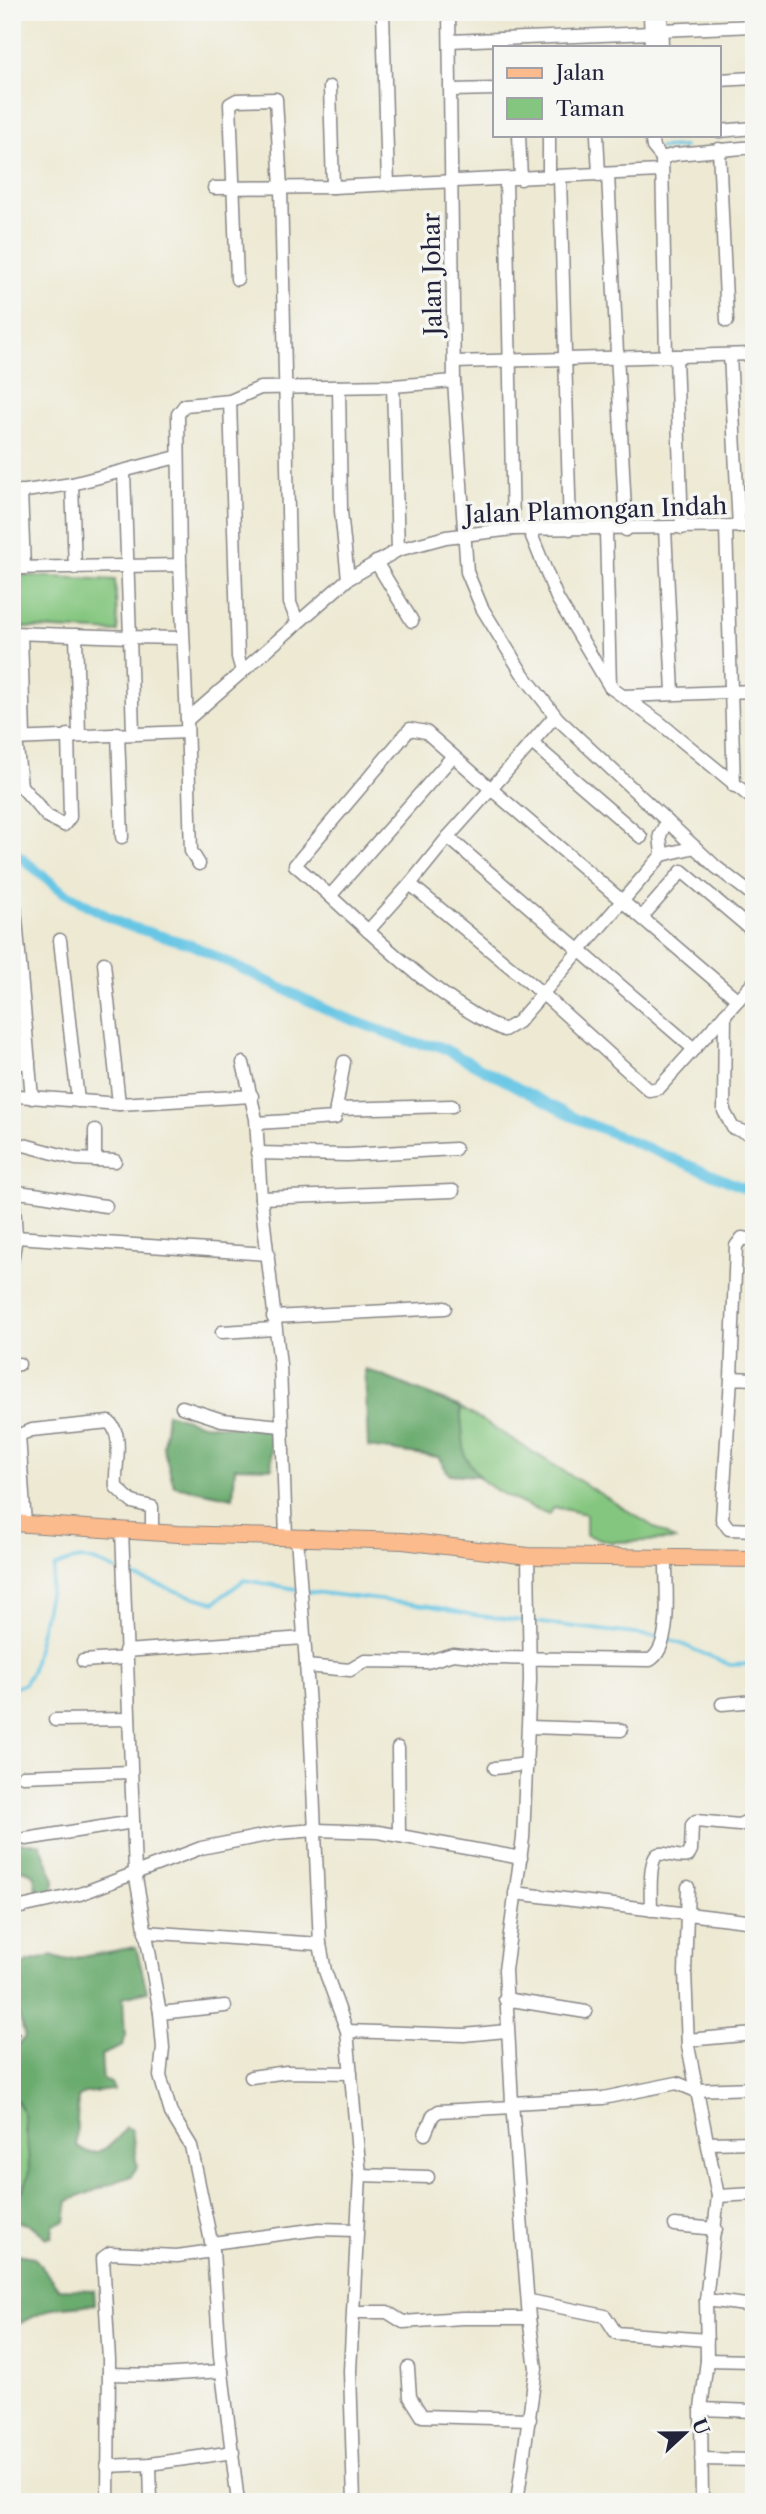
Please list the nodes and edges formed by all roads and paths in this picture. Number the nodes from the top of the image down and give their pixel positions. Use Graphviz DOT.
graph roads {
  1 [pos="383,12"];
  2 [pos="449,12"];
  3 [pos="650,12"];
  4 [pos="661,12"];
  5 [pos="754,26"];
  6 [pos="656,31"];
  7 [pos="450,41"];
  8 [pos="595,41"];
  9 [pos="547,42"];
  10 [pos="651,46"];
  11 [pos="662,46"];
  12 [pos="754,78"];
  13 [pos="720,79"];
  14 [pos="330,87"];
  15 [pos="493,89"];
  16 [pos="450,90"];
  17 [pos="754,128"];
  18 [pos="720,131"];
  19 [pos="519,136"];
  20 [pos="549,136"];
  21 [pos="597,136"];
  22 [pos="651,136"];
  23 [pos="754,147"];
  24 [pos="719,149"];
  25 [pos="661,165"];
  26 [pos="603,175"];
  27 [pos="555,177"];
  28 [pos="521,179"];
  29 [pos="506,180"];
  30 [pos="447,182"];
  31 [pos="388,185"];
  32 [pos="333,187"];
  33 [pos="214,188"];
  34 [pos="234,188"];
  35 [pos="281,188"];
  36 [pos="237,279"];
  37 [pos="727,321"];
  38 [pos="754,354"];
  39 [pos="730,355"];
  40 [pos="671,356"];
  41 [pos="617,357"];
  42 [pos="565,359"];
  43 [pos="511,360"];
  44 [pos="454,362"];
  45 [pos="454,381"];
  46 [pos="393,386"];
  47 [pos="339,387"];
  48 [pos="287,388"];
  49 [pos="230,401"];
  50 [pos="177,457"];
  51 [pos="124,472"];
  52 [pos="72,484"];
  53 [pos="17,492"];
  54 [pos="754,526"];
  55 [pos="733,527"];
  56 [pos="682,528"];
  57 [pos="513,529"];
  58 [pos="529,529"];
  59 [pos="570,529"];
  60 [pos="665,529"];
  61 [pos="606,530"];
  62 [pos="626,530"];
  63 [pos="463,535"];
  64 [pos="398,550"];
  65 [pos="376,562"];
  66 [pos="180,565"];
  67 [pos="128,566"];
  68 [pos="18,568"];
  69 [pos="75,568"];
  70 [pos="348,579"];
  71 [pos="297,621"];
  72 [pos="412,621"];
  73 [pos="17,634"];
  74 [pos="76,635"];
  75 [pos="130,637"];
  76 [pos="181,638"];
  77 [pos="243,671"];
  78 [pos="17,683"];
  79 [pos="610,687"];
  80 [pos="729,691"];
  81 [pos="754,691"];
  82 [pos="673,692"];
  83 [pos="625,696"];
  84 [pos="555,716"];
  85 [pos="187,726"];
  86 [pos="118,733"];
  87 [pos="133,733"];
  88 [pos="74,735"];
  89 [pos="17,738"];
  90 [pos="532,743"];
  91 [pos="453,756"];
  92 [pos="734,786"];
  93 [pos="491,789"];
  94 [pos="754,800"];
  95 [pos="667,821"];
  96 [pos="122,837"];
  97 [pos="448,837"];
  98 [pos="641,837"];
  99 [pos="695,847"];
  100 [pos="662,855"];
  101 [pos="199,864"];
  102 [pos="410,884"];
  103 [pos="330,895"];
  104 [pos="754,896"];
  105 [pos="623,901"];
  106 [pos="15,908"];
  107 [pos="642,917"];
  108 [pos="368,931"];
  109 [pos="754,932"];
  110 [pos="15,935"];
  111 [pos="60,940"];
  112 [pos="581,949"];
  113 [pos="104,963"];
  114 [pos="17,976"];
  115 [pos="754,982"];
  116 [pos="542,994"];
  117 [pos="738,1000"];
  118 [pos="725,1014"];
  119 [pos="19,1021"];
  120 [pos="694,1049"];
  121 [pos="29,1062"];
  122 [pos="344,1062"];
  123 [pos="243,1063"];
  124 [pos="12,1064"];
  125 [pos="18,1096"];
  126 [pos="252,1096"];
  127 [pos="32,1098"];
  128 [pos="78,1101"];
  129 [pos="120,1104"];
  130 [pos="452,1105"];
  131 [pos="336,1109"];
  132 [pos="257,1123"];
  133 [pos="95,1130"];
  134 [pos="754,1135"];
  135 [pos="12,1146"];
  136 [pos="455,1149"];
  137 [pos="257,1153"];
  138 [pos="95,1160"];
  139 [pos="115,1161"];
  140 [pos="12,1171"];
  141 [pos="453,1191"];
  142 [pos="15,1192"];
  143 [pos="261,1198"];
  144 [pos="106,1206"];
  145 [pos="16,1237"];
  146 [pos="754,1240"];
  147 [pos="268,1254"];
  148 [pos="12,1262"];
  149 [pos="445,1308"];
  150 [pos="274,1323"];
  151 [pos="222,1332"];
  152 [pos="732,1378"];
  153 [pos="754,1379"];
  154 [pos="182,1407"];
  155 [pos="281,1426"];
  156 [pos="19,1524"];
  157 [pos="122,1530"];
  158 [pos="754,1530"];
  159 [pos="152,1532"];
  160 [pos="292,1537"];
  161 [pos="528,1556"];
  162 [pos="666,1557"];
  163 [pos="754,1559"];
  164 [pos="304,1638"];
  165 [pos="126,1655"];
  166 [pos="530,1656"];
  167 [pos="83,1661"];
  168 [pos="306,1665"];
  169 [pos="754,1701"];
  170 [pos="722,1704"];
  171 [pos="129,1719"];
  172 [pos="55,1720"];
  173 [pos="529,1727"];
  174 [pos="621,1730"];
  175 [pos="398,1748"];
  176 [pos="527,1764"];
  177 [pos="495,1768"];
  178 [pos="131,1772"];
  179 [pos="23,1776"];
  180 [pos="754,1818"];
  181 [pos="133,1822"];
  182 [pos="316,1830"];
  183 [pos="399,1836"];
  184 [pos="26,1839"];
  185 [pos="521,1858"];
  186 [pos="135,1872"];
  187 [pos="688,1887"];
  188 [pos="516,1893"];
  189 [pos="12,1909"];
  190 [pos="651,1910"];
  191 [pos="687,1913"];
  192 [pos="754,1922"];
  193 [pos="145,1932"];
  194 [pos="320,1944"];
  195 [pos="505,1999"];
  196 [pos="225,2006"];
  197 [pos="586,2012"];
  198 [pos="160,2013"];
  199 [pos="347,2031"];
  200 [pos="506,2031"];
  201 [pos="754,2034"];
  202 [pos="688,2040"];
  203 [pos="351,2073"];
  204 [pos="251,2077"];
  205 [pos="754,2088"];
  206 [pos="694,2090"];
  207 [pos="512,2105"];
  208 [pos="425,2134"];
  209 [pos="754,2142"];
  210 [pos="708,2143"];
  211 [pos="360,2175"];
  212 [pos="428,2177"];
  213 [pos="754,2194"];
  214 [pos="718,2196"];
  215 [pos="675,2225"];
  216 [pos="716,2229"];
  217 [pos="356,2231"];
  218 [pos="213,2247"];
  219 [pos="706,2300"];
  220 [pos="530,2301"];
  221 [pos="754,2306"];
  222 [pos="354,2312"];
  223 [pos="529,2318"];
  224 [pos="708,2340"];
  225 [pos="707,2360"];
  226 [pos="754,2361"];
  227 [pos="408,2368"];
  228 [pos="222,2371"];
  229 [pos="109,2374"];
  230 [pos="701,2409"];
  231 [pos="754,2411"];
  232 [pos="530,2419"];
  233 [pos="233,2452"];
  234 [pos="701,2459"];
  235 [pos="754,2460"];
  236 [pos="150,2464"];
  237 [pos="107,2466"];
  238 [pos="108,2502"];
  239 [pos="151,2502"];
  240 [pos="238,2502"];
  241 [pos="354,2502"];
  242 [pos="517,2502"];
  243 [pos="702,2502"];
  1 -- 31 [label="street"];
  2 -- 7 [label="street, Jalan Johar"];
  3 -- 6 [label="street"];
  4 -- 6 [label="street"];
  5 -- 6 [label="street"];
  6 -- 8 [label="street"];
  6 -- 10 [label="street"];
  6 -- 11 [label="street"];
  7 -- 9 [label="street"];
  7 -- 16 [label="street, Jalan Johar"];
  8 -- 9 [label="street"];
  12 -- 13 [label="street"];
  14 -- 32 [label="street"];
  15 -- 16 [label="street"];
  16 -- 30 [label="street, Jalan Johar"];
  17 -- 18 [label="street"];
  19 -- 28 [label="street"];
  20 -- 27 [label="street"];
  21 -- 26 [label="street"];
  22 -- 25 [label="street"];
  23 -- 24 [label="street"];
  24 -- 25 [label="street"];
  24 -- 37 [label="street"];
  25 -- 26 [label="street"];
  25 -- 40 [label="street"];
  26 -- 27 [label="street"];
  26 -- 41 [label="street"];
  27 -- 28 [label="street"];
  27 -- 42 [label="street"];
  28 -- 29 [label="street"];
  29 -- 30 [label="street"];
  29 -- 43 [label="street"];
  30 -- 31 [label="street"];
  30 -- 44 [label="street, Jalan Johar"];
  31 -- 32 [label="street"];
  32 -- 35 [label="street"];
  33 -- 34 [label="street"];
  34 -- 35 [label="street"];
  34 -- 35 [label="street"];
  34 -- 36 [label="street"];
  35 -- 48 [label="street"];
  38 -- 39 [label="street"];
  39 -- 40 [label="street"];
  39 -- 55 [label="street"];
  40 -- 41 [label="street"];
  40 -- 56 [label="street"];
  41 -- 42 [label="street"];
  41 -- 62 [label="street"];
  42 -- 43 [label="street"];
  42 -- 59 [label="street"];
  43 -- 44 [label="street"];
  43 -- 57 [label="street"];
  44 -- 45 [label="street, Jalan Johar"];
  45 -- 46 [label="street"];
  45 -- 63 [label="street, Jalan Johar"];
  46 -- 47 [label="street"];
  46 -- 64 [label="street"];
  47 -- 48 [label="street"];
  47 -- 70 [label="street"];
  48 -- 49 [label="street"];
  48 -- 71 [label="street"];
  49 -- 50 [label="street"];
  49 -- 77 [label="street"];
  50 -- 51 [label="street"];
  50 -- 66 [label="street"];
  51 -- 52 [label="street"];
  51 -- 67 [label="street"];
  52 -- 53 [label="street"];
  52 -- 69 [label="street"];
  53 -- 68 [label="street"];
  54 -- 55 [label="street, Jalan Plamongan Indah"];
  55 -- 56 [label="street, Jalan Plamongan Indah"];
  55 -- 80 [label="street"];
  56 -- 60 [label="street, Jalan Plamongan Indah"];
  57 -- 58 [label="street, Jalan Plamongan Indah"];
  57 -- 63 [label="street, Jalan Plamongan Indah"];
  58 -- 59 [label="street, Jalan Plamongan Indah"];
  58 -- 79 [label="street"];
  59 -- 61 [label="street, Jalan Plamongan Indah"];
  60 -- 62 [label="street, Jalan Plamongan Indah"];
  60 -- 82 [label="street"];
  61 -- 62 [label="street, Jalan Plamongan Indah"];
  61 -- 79 [label="street"];
  63 -- 64 [label="street, Jalan Plamongan Indah"];
  63 -- 84 [label="street, Jalan Johar"];
  64 -- 65 [label="street, Jalan Plamongan Indah"];
  65 -- 70 [label="street, Jalan Plamongan Indah"];
  65 -- 72 [label="street"];
  66 -- 67 [label="street"];
  66 -- 76 [label="street"];
  67 -- 69 [label="street"];
  67 -- 75 [label="street"];
  68 -- 69 [label="street"];
  70 -- 71 [label="street, Jalan Plamongan Indah"];
  71 -- 77 [label="street, Jalan Plamongan Indah"];
  73 -- 74 [label="street"];
  73 -- 78 [label="street"];
  74 -- 75 [label="street"];
  74 -- 88 [label="street"];
  75 -- 76 [label="street"];
  75 -- 87 [label="street"];
  76 -- 85 [label="street"];
  77 -- 85 [label="street, Jalan Plamongan Indah"];
  78 -- 89 [label="street"];
  79 -- 83 [label="street"];
  80 -- 81 [label="street"];
  80 -- 82 [label="street"];
  80 -- 92 [label="street"];
  82 -- 83 [label="street"];
  83 -- 92 [label="street"];
  84 -- 90 [label="street"];
  84 -- 95 [label="street, Jalan Johar"];
  85 -- 87 [label="street"];
  85 -- 101 [label="street"];
  86 -- 87 [label="street"];
  86 -- 88 [label="street"];
  86 -- 96 [label="street"];
  88 -- 89 [label="street"];
  88 -- 89 [label="street"];
  90 -- 93 [label="street"];
  90 -- 98 [label="street"];
  91 -- 93 [label="street"];
  91 -- 103 [label="street"];
  91 -- 103 [label="street"];
  92 -- 94 [label="street"];
  93 -- 97 [label="street"];
  93 -- 105 [label="street"];
  95 -- 99 [label="street, Jalan Johar"];
  95 -- 100 [label="street"];
  97 -- 102 [label="street"];
  97 -- 112 [label="street"];
  99 -- 100 [label="street"];
  99 -- 104 [label="street, Jalan Johar"];
  100 -- 105 [label="street"];
  102 -- 108 [label="street"];
  102 -- 116 [label="street"];
  103 -- 108 [label="street"];
  105 -- 107 [label="street"];
  105 -- 112 [label="street"];
  106 -- 110 [label="street"];
  107 -- 109 [label="street"];
  107 -- 117 [label="street"];
  108 -- 116 [label="street"];
  110 -- 114 [label="street"];
  111 -- 128 [label="street"];
  112 -- 116 [label="street"];
  112 -- 120 [label="street"];
  113 -- 129 [label="street"];
  114 -- 119 [label="street"];
  115 -- 117 [label="street"];
  116 -- 120 [label="street"];
  117 -- 118 [label="street"];
  118 -- 120 [label="street"];
  118 -- 134 [label="street"];
  119 -- 121 [label="street"];
  121 -- 124 [label="street"];
  121 -- 127 [label="street"];
  122 -- 131 [label="street"];
  123 -- 126 [label="street"];
  125 -- 127 [label="street"];
  126 -- 129 [label="street"];
  126 -- 132 [label="street"];
  127 -- 128 [label="street"];
  128 -- 129 [label="street"];
  130 -- 131 [label="street"];
  131 -- 132 [label="street"];
  132 -- 137 [label="street"];
  133 -- 138 [label="street"];
  135 -- 138 [label="street"];
  136 -- 137 [label="street"];
  137 -- 143 [label="street"];
  138 -- 139 [label="street"];
  140 -- 142 [label="street"];
  141 -- 143 [label="street"];
  142 -- 144 [label="street"];
  142 -- 145 [label="street"];
  143 -- 147 [label="street"];
  145 -- 147 [label="street"];
  145 -- 148 [label="street"];
  146 -- 152 [label="street"];
  147 -- 150 [label="street"];
  149 -- 150 [label="street"];
  150 -- 151 [label="street"];
  150 -- 155 [label="street"];
  152 -- 153 [label="street"];
  152 -- 158 [label="street"];
  154 -- 155 [label="street"];
  155 -- 160 [label="street"];
  156 -- 157 [label="main road"];
  156 -- 159 [label="street"];
  157 -- 159 [label="main road"];
  157 -- 165 [label="street"];
  159 -- 160 [label="main road"];
  160 -- 161 [label="main road"];
  160 -- 164 [label="street"];
  161 -- 162 [label="main road"];
  161 -- 166 [label="street"];
  162 -- 163 [label="main road"];
  162 -- 166 [label="street"];
  164 -- 165 [label="street"];
  164 -- 168 [label="street"];
  165 -- 167 [label="street"];
  165 -- 171 [label="street"];
  166 -- 168 [label="street"];
  166 -- 173 [label="street"];
  168 -- 182 [label="street"];
  169 -- 170 [label="street"];
  171 -- 172 [label="street"];
  171 -- 178 [label="street"];
  173 -- 174 [label="street"];
  173 -- 176 [label="street"];
  175 -- 183 [label="street"];
  176 -- 177 [label="street"];
  176 -- 185 [label="street"];
  178 -- 179 [label="street"];
  178 -- 181 [label="street"];
  180 -- 190 [label="street"];
  181 -- 184 [label="street"];
  181 -- 186 [label="street"];
  182 -- 183 [label="street"];
  182 -- 186 [label="street"];
  182 -- 194 [label="street"];
  183 -- 185 [label="street"];
  185 -- 188 [label="street"];
  186 -- 189 [label="street"];
  186 -- 193 [label="street"];
  187 -- 191 [label="street"];
  188 -- 190 [label="street"];
  188 -- 195 [label="street"];
  190 -- 191 [label="street"];
  191 -- 192 [label="street"];
  191 -- 202 [label="street"];
  193 -- 194 [label="street"];
  193 -- 198 [label="street"];
  194 -- 199 [label="street"];
  195 -- 197 [label="street"];
  195 -- 200 [label="street"];
  196 -- 198 [label="street"];
  198 -- 218 [label="street"];
  199 -- 200 [label="street"];
  199 -- 203 [label="street"];
  200 -- 207 [label="street"];
  201 -- 202 [label="street"];
  202 -- 206 [label="street"];
  203 -- 204 [label="street"];
  203 -- 211 [label="street"];
  205 -- 206 [label="street"];
  206 -- 207 [label="street"];
  206 -- 210 [label="street"];
  207 -- 208 [label="street"];
  207 -- 220 [label="street"];
  209 -- 210 [label="street"];
  210 -- 214 [label="street"];
  211 -- 212 [label="street"];
  211 -- 217 [label="street"];
  213 -- 214 [label="street"];
  214 -- 216 [label="street"];
  215 -- 216 [label="street"];
  216 -- 219 [label="street"];
  217 -- 218 [label="street"];
  217 -- 222 [label="street"];
  218 -- 228 [label="street"];
  218 -- 229 [label="street"];
  219 -- 221 [label="street"];
  219 -- 224 [label="street"];
  220 -- 223 [label="street"];
  220 -- 224 [label="street"];
  222 -- 223 [label="street"];
  222 -- 241 [label="street"];
  223 -- 232 [label="street"];
  224 -- 225 [label="street"];
  225 -- 226 [label="street"];
  225 -- 230 [label="street"];
  227 -- 232 [label="street"];
  228 -- 229 [label="street"];
  228 -- 233 [label="street"];
  229 -- 237 [label="street"];
  230 -- 231 [label="street"];
  230 -- 234 [label="street"];
  232 -- 242 [label="street"];
  233 -- 236 [label="street"];
  233 -- 240 [label="street"];
  234 -- 235 [label="street"];
  234 -- 243 [label="street"];
  236 -- 237 [label="street"];
  236 -- 239 [label="street"];
  237 -- 238 [label="street"];
}
